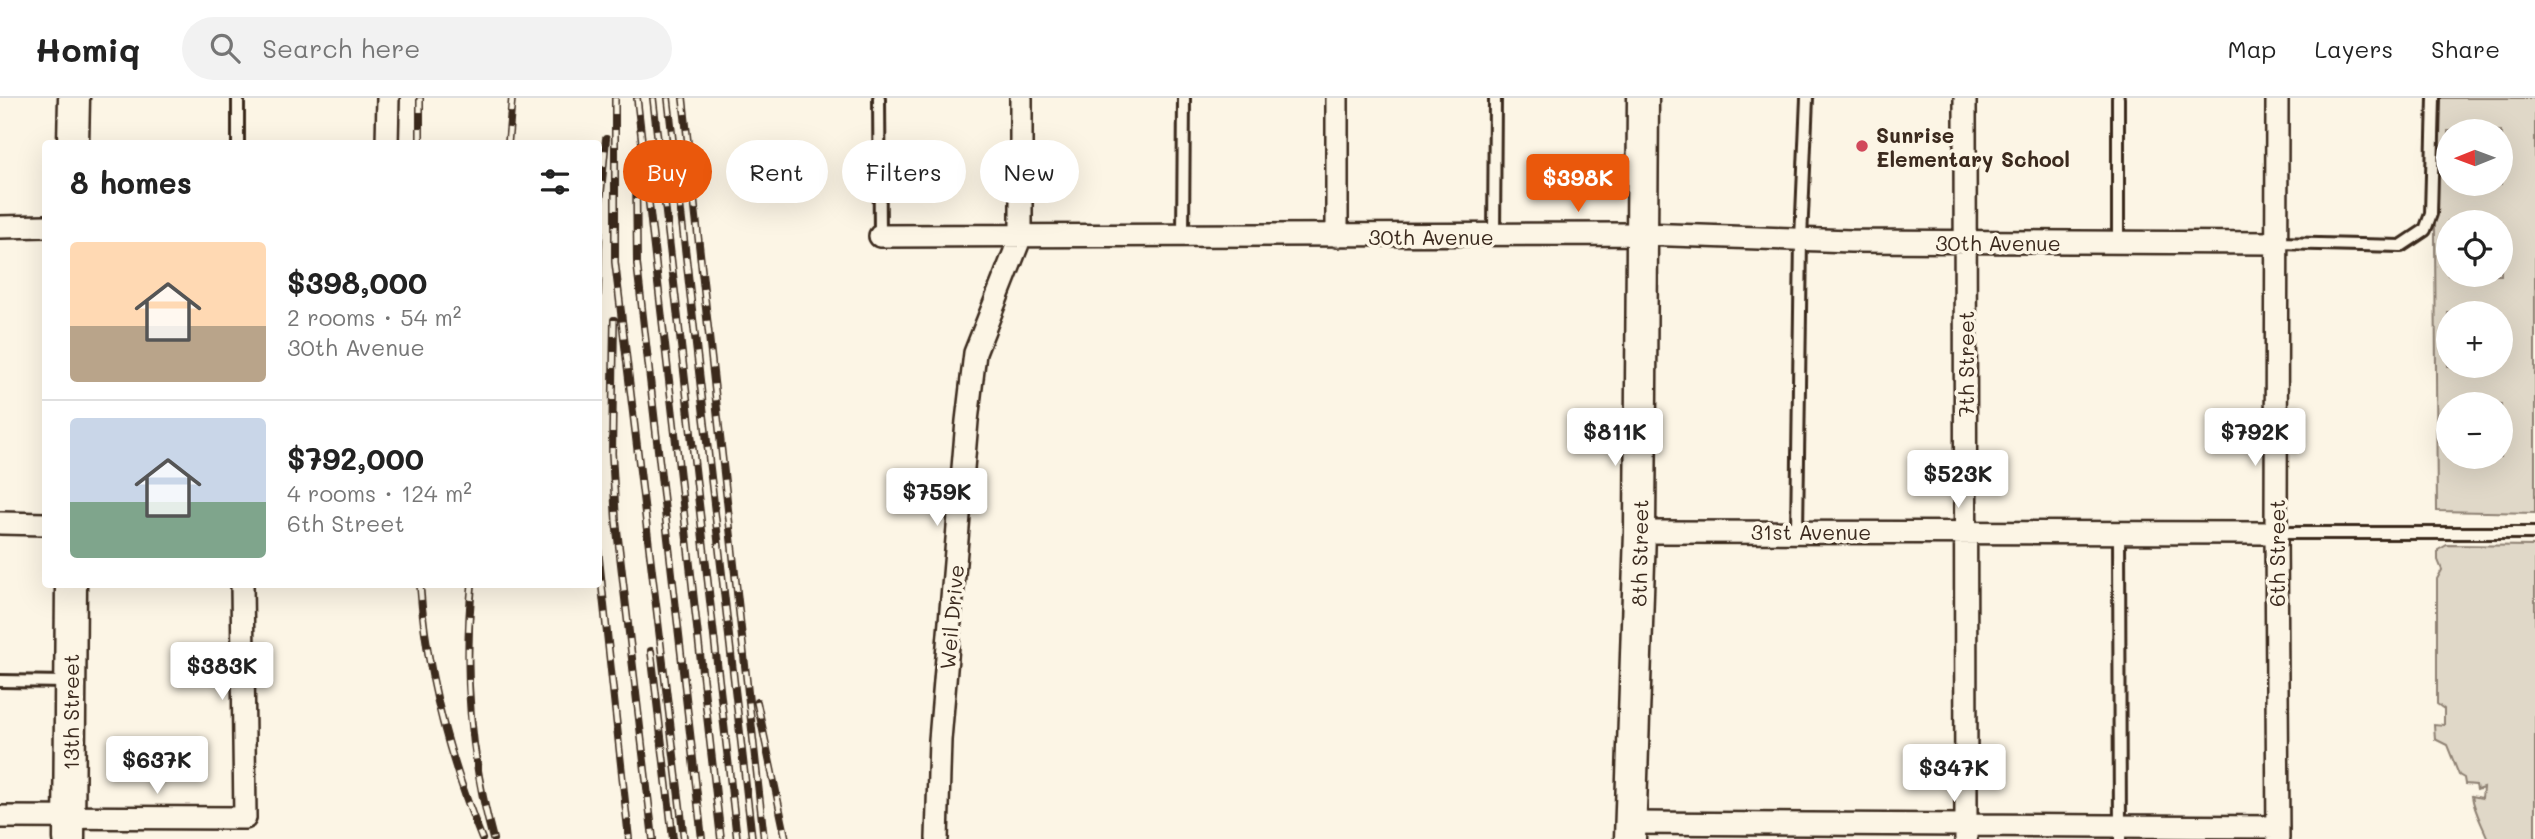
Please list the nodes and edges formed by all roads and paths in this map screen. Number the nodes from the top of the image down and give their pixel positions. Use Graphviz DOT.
graph roads {
  1 [pos="74,98"];
  2 [pos="238,98"];
  3 [pos="388,98"];
  4 [pos="879,98"];
  5 [pos="1021,98"];
  6 [pos="1184,98"];
  7 [pos="1337,98"];
  8 [pos="1495,98"];
  9 [pos="1643,98"];
  10 [pos="1807,98"];
  11 [pos="1965,98"];
  12 [pos="2118,98"];
  13 [pos="2277,98"];
  14 [pos="2434,98"];
  15 [pos="74,140"];
  16 [pos="238,140"];
  17 [pos="387,140"];
  18 [pos="42,226"];
  19 [pos="0,227"];
  20 [pos="1642,234"];
  21 [pos="1183,235"];
  22 [pos="880,236"];
  23 [pos="1021,236"];
  24 [pos="1337,236"];
  25 [pos="1494,236"];
  26 [pos="1801,239"];
  27 [pos="1965,242"];
  28 [pos="2118,242"];
  29 [pos="2276,243"];
  30 [pos="0,523"];
  31 [pos="42,524"];
  32 [pos="1797,531"];
  33 [pos="1965,531"];
  34 [pos="1640,532"];
  35 [pos="2119,533"];
  36 [pos="2276,533"];
  37 [pos="2535,533"];
  38 [pos="71,588"];
  39 [pos="242,588"];
  40 [pos="0,681"];
  41 [pos="70,682"];
  42 [pos="0,817"];
  43 [pos="69,828"];
  44 [pos="1630,831"];
  45 [pos="1966,832"];
  46 [pos="2029,832"];
  47 [pos="2120,832"];
  48 [pos="2210,833"];
  49 [pos="2278,833"];
  50 [pos="937,839"];
  1 -- 15 [label="main road"];
  2 -- 16 [label="lane"];
  3 -- 17 [label="street"];
  4 -- 22 [label="lane"];
  5 -- 23 [label="street"];
  6 -- 21 [label="lane"];
  7 -- 24 [label="street"];
  8 -- 25 [label="lane"];
  9 -- 20 [label="main road, 8th Street"];
  10 -- 26 [label="lane"];
  11 -- 27 [label="street, 7th Street"];
  12 -- 28 [label="lane"];
  13 -- 29 [label="street, 6th Street"];
  14 -- 29 [label="lane"];
  18 -- 19 [label="street"];
  20 -- 25 [label="street, 30th Avenue"];
  20 -- 26 [label="street, 30th Avenue"];
  20 -- 34 [label="main road, 8th Street"];
  21 -- 23 [label="street, 30th Avenue"];
  21 -- 24 [label="street, 30th Avenue"];
  22 -- 23 [label="street, 30th Avenue"];
  23 -- 50 [label="street, Weil Drive"];
  24 -- 25 [label="street, 30th Avenue"];
  26 -- 27 [label="street, 30th Avenue"];
  26 -- 32 [label="lane"];
  27 -- 28 [label="street, 30th Avenue"];
  27 -- 33 [label="street, 7th Street"];
  28 -- 29 [label="street, 30th Avenue"];
  29 -- 36 [label="street, 6th Street"];
  30 -- 31 [label="street"];
  32 -- 33 [label="street, 31st Avenue"];
  32 -- 34 [label="street, 31st Avenue"];
  33 -- 35 [label="street, 31st Avenue"];
  33 -- 45 [label="street, 7th Street"];
  34 -- 44 [label="main road, 8th Street"];
  35 -- 36 [label="street, 31st Avenue"];
  35 -- 47 [label="lane"];
  36 -- 37 [label="lane"];
  36 -- 49 [label="street, 6th Street"];
  38 -- 41 [label="main road, 13th Street"];
  39 -- 43 [label="street"];
  40 -- 41 [label="lane"];
  41 -- 43 [label="main road, 13th Street"];
  42 -- 43 [label="street"];
  44 -- 45 [label="street"];
  45 -- 46 [label="street"];
  46 -- 47 [label="street"];
  47 -- 48 [label="street"];
  48 -- 49 [label="street"];
}
